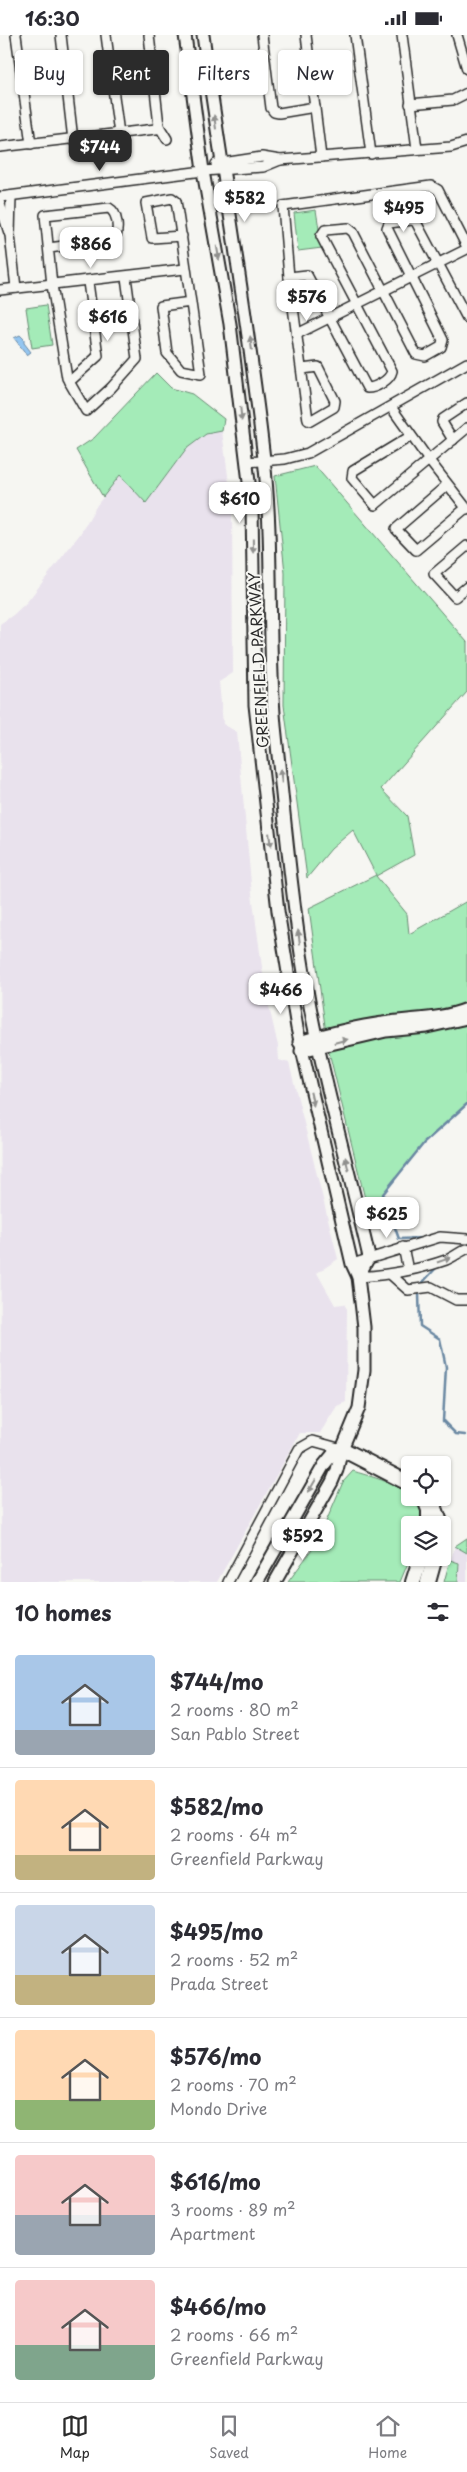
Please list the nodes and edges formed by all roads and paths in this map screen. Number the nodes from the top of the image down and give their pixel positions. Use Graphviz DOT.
graph roads {
  1 [pos="16,35"];
  2 [pos="61,35"];
  3 [pos="106,35"];
  4 [pos="150,35"];
  5 [pos="185,35"];
  6 [pos="203,35"];
  7 [pos="262,35"];
  8 [pos="306,35"];
  9 [pos="355,35"];
  10 [pos="402,35"];
  11 [pos="457,35"];
  12 [pos="467,69"];
  13 [pos="467,93"];
  14 [pos="410,104"];
  15 [pos="315,107"];
  16 [pos="159,125"];
  17 [pos="119,134"];
  18 [pos="167,139"];
  19 [pos="73,140"];
  20 [pos="467,142"];
  21 [pos="31,144"];
  22 [pos="0,147"];
  23 [pos="417,149"];
  24 [pos="371,154"];
  25 [pos="322,157"];
  26 [pos="222,166"];
  27 [pos="203,171"];
  28 [pos="11,196"];
  29 [pos="0,197"];
  30 [pos="0,203"];
  31 [pos="10,235"];
  32 [pos="182,236"];
  33 [pos="49,248"];
  34 [pos="467,248"];
  35 [pos="439,264"];
  36 [pos="185,269"];
  37 [pos="126,277"];
  38 [pos="289,277"];
  39 [pos="410,278"];
  40 [pos="88,281"];
  41 [pos="52,285"];
  42 [pos="16,288"];
  43 [pos="0,290"];
  44 [pos="384,291"];
  45 [pos="191,302"];
  46 [pos="356,306"];
  47 [pos="467,317"];
  48 [pos="330,319"];
  49 [pos="297,334"];
  50 [pos="467,363"];
  51 [pos="302,369"];
  52 [pos="69,382"];
  53 [pos="467,403"];
  54 [pos="391,407"];
  55 [pos="467,428"];
  56 [pos="412,436"];
  57 [pos="453,440"];
  58 [pos="428,459"];
  59 [pos="264,461"];
  60 [pos="247,463"];
  61 [pos="447,485"];
  62 [pos="466,508"];
  63 [pos="467,546"];
  64 [pos="270,584"];
  65 [pos="253,585"];
  66 [pos="467,587"];
  67 [pos="467,1009"];
  68 [pos="467,1018"];
  69 [pos="318,1042"];
  70 [pos="300,1047"];
  71 [pos="352,1184"];
  72 [pos="337,1204"];
  73 [pos="467,1239"];
  74 [pos="403,1247"];
  75 [pos="467,1249"];
  76 [pos="369,1257"];
  77 [pos="352,1264"];
  78 [pos="408,1270"];
  79 [pos="390,1274"];
  80 [pos="358,1277"];
  81 [pos="467,1300"];
  82 [pos="342,1449"];
  83 [pos="401,1479"];
  84 [pos="418,1566"];
  85 [pos="432,1566"];
  86 [pos="228,1582"];
  87 [pos="257,1582"];
  88 [pos="275,1582"];
  89 [pos="413,1582"];
  90 [pos="428,1582"];
  1 -- 21 [label="street"];
  2 -- 19 [label="street"];
  3 -- 17 [label="street"];
  4 -- 16 [label="street"];
  5 -- 27 [label="main road, GREENFIELD PARKWAY"];
  26 -- 6 [label="main road, GREENFIELD PARKWAY, one-way"];
  7 -- 15 [label="street"];
  8 -- 15 [label="street"];
  9 -- 24 [label="street"];
  10 -- 14 [label="street"];
  11 -- 12 [label="street"];
  13 -- 14 [label="street"];
  14 -- 23 [label="street"];
  15 -- 25 [label="street"];
  16 -- 17 [label="street"];
  16 -- 18 [label="street"];
  17 -- 19 [label="street"];
  19 -- 21 [label="street"];
  20 -- 23 [label="street"];
  21 -- 22 [label="street"];
  23 -- 24 [label="street"];
  24 -- 25 [label="street"];
  25 -- 26 [label="street"];
  26 -- 27 [label="street"];
  59 -- 26 [label="main road, GREENFIELD PARKWAY, one-way"];
  27 -- 28 [label="street"];
  27 -- 60 [label="main road, GREENFIELD PARKWAY, one-way"];
  28 -- 29 [label="street"];
  28 -- 31 [label="street"];
  30 -- 31 [label="street"];
  31 -- 42 [label="street"];
  32 -- 32 [label="street"];
  32 -- 36 [label="street"];
  33 -- 33 [label="street"];
  33 -- 41 [label="street"];
  34 -- 35 [label="street"];
  34 -- 38 [label="street"];
  35 -- 39 [label="street"];
  35 -- 39 [label="street"];
  35 -- 47 [label="street"];
  36 -- 37 [label="street"];
  36 -- 45 [label="street"];
  37 -- 40 [label="street"];
  37 -- 52 [label="street"];
  38 -- 48 [label="street"];
  38 -- 49 [label="street"];
  39 -- 44 [label="street"];
  39 -- 44 [label="street"];
  40 -- 41 [label="street"];
  40 -- 52 [label="street"];
  41 -- 42 [label="street"];
  41 -- 52 [label="street"];
  42 -- 43 [label="street"];
  44 -- 46 [label="street"];
  44 -- 46 [label="street"];
  45 -- 45 [label="street"];
  46 -- 48 [label="street"];
  46 -- 48 [label="street"];
  48 -- 49 [label="street"];
  49 -- 51 [label="street"];
  50 -- 54 [label="street"];
  51 -- 51 [label="street"];
  53 -- 57 [label="street"];
  54 -- 56 [label="street"];
  54 -- 59 [label="street"];
  55 -- 57 [label="street"];
  56 -- 58 [label="street"];
  56 -- 58 [label="street"];
  57 -- 58 [label="street"];
  58 -- 61 [label="street"];
  59 -- 60 [label="street"];
  59 -- 64 [label="main road, GREENFIELD PARKWAY"];
  60 -- 65 [label="main road, GREENFIELD PARKWAY, one-way"];
  61 -- 62 [label="street"];
  61 -- 62 [label="street"];
  63 -- 66 [label="street"];
  64 -- 65 [label="main road"];
  69 -- 64 [label="main road, GREENFIELD PARKWAY, one-way"];
  65 -- 70 [label="main road, GREENFIELD PARKWAY, one-way"];
  67 -- 69 [label="main road"];
  69 -- 68 [label="main road, one-way"];
  69 -- 70 [label="main road"];
  71 -- 69 [label="main road, GREENFIELD PARKWAY, one-way"];
  70 -- 72 [label="main road, GREENFIELD PARKWAY, one-way"];
  71 -- 72 [label="main road"];
  71 -- 76 [label="main road, GREENFIELD PARKWAY"];
  72 -- 77 [label="main road, GREENFIELD PARKWAY"];
  73 -- 74 [label="street"];
  74 -- 76 [label="street"];
  74 -- 78 [label="street"];
  78 -- 75 [label="street, one-way"];
  76 -- 77 [label="street"];
  76 -- 80 [label="main road"];
  77 -- 80 [label="main road, GREENFIELD PARKWAY"];
  78 -- 79 [label="street"];
  79 -- 80 [label="street"];
  79 -- 81 [label="street"];
  80 -- 82 [label="main road, GREENFIELD PARKWAY"];
  82 -- 83 [label="highway"];
  82 -- 86 [label="street"];
  82 -- 87 [label="main road, GREENFIELD PARKWAY, one-way"];
  82 -- 88 [label="main road, GREENFIELD PARKWAY"];
  84 -- 89 [label="highway"];
  85 -- 90 [label="highway"];
}
